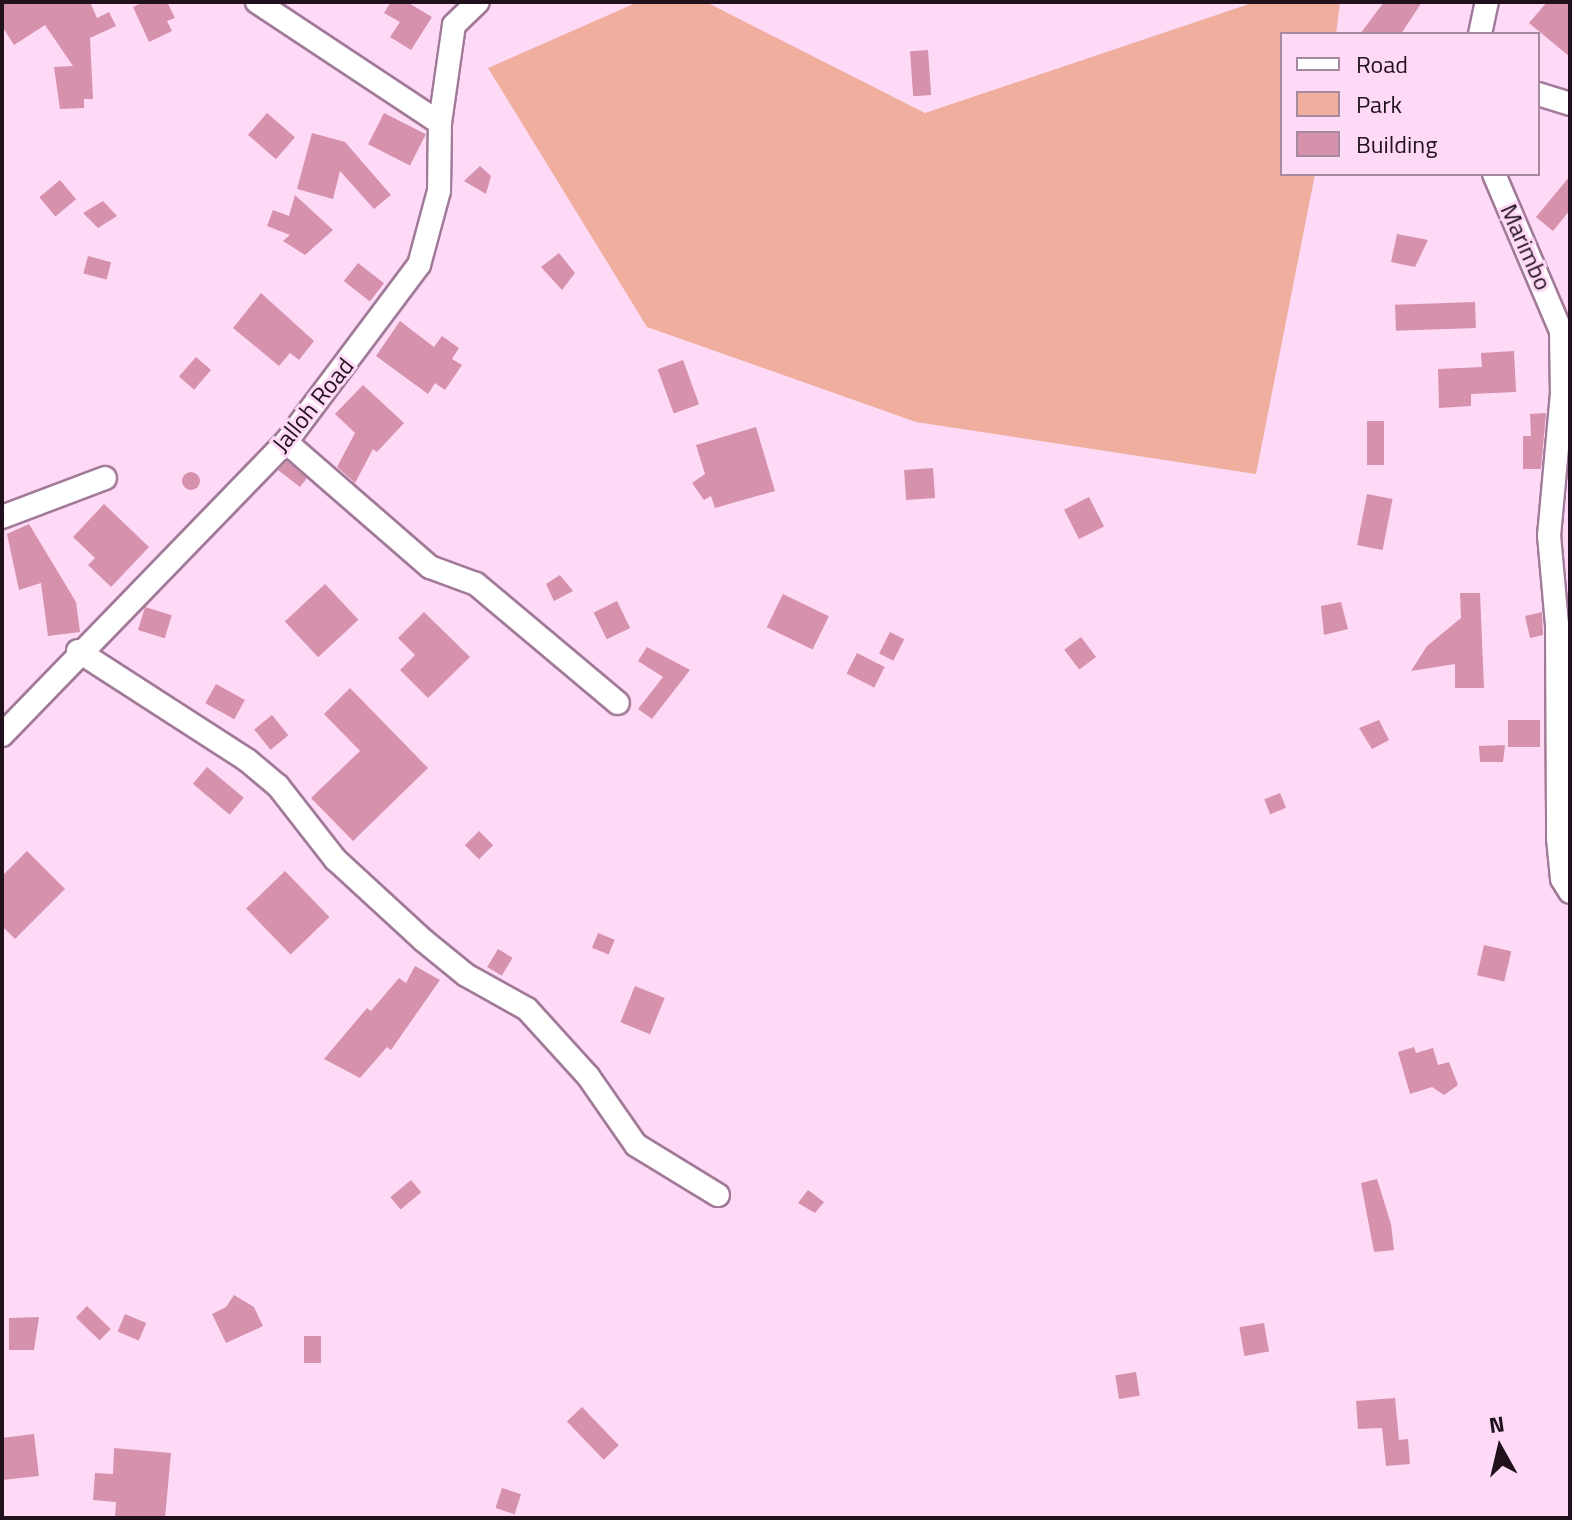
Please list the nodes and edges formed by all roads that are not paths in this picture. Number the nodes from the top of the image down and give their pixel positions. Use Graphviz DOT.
graph roads {
  1 [pos="257,2"];
  2 [pos="478,2"];
  3 [pos="1487,2"];
  4 [pos="1480,32"];
  5 [pos="1540,95"];
  6 [pos="1570,104"];
  7 [pos="440,123"];
  8 [pos="1495,176"];
  9 [pos="286,442"];
  10 [pos="105,478"];
  11 [pos="2,517"];
  12 [pos="78,651"];
  13 [pos="618,703"];
  14 [pos="2,735"];
  15 [pos="1570,892"];
  16 [pos="718,1195"];
  1 -- 7 [label="street"];
  2 -- 7 [label="street, Jalloh Road"];
  3 -- 4 [label="street"];
  5 -- 6 [label="street"];
  7 -- 9 [label="street, Jalloh Road"];
  8 -- 15 [label="street, Marimbo"];
  9 -- 12 [label="street, Jalloh Road"];
  9 -- 13 [label="street"];
  10 -- 11 [label="street"];
  12 -- 14 [label="street, Jalloh Road"];
  12 -- 16 [label="street"];
}
